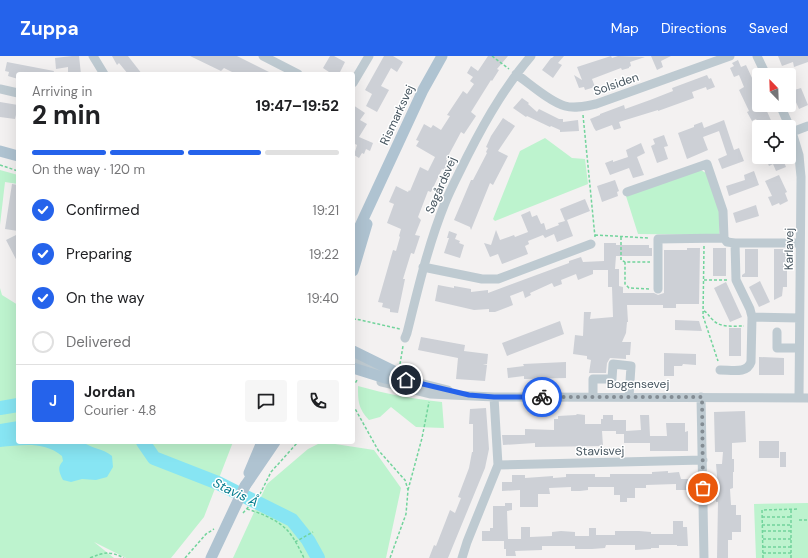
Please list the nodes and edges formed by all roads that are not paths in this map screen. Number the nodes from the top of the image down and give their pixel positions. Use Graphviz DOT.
graph roads {
  1 [pos="93,56"];
  2 [pos="263,56"];
  3 [pos="368,56"];
  4 [pos="442,56"];
  5 [pos="531,56"];
  6 [pos="730,56"];
  7 [pos="757,56"];
  8 [pos="763,68"];
  9 [pos="103,72"];
  10 [pos="294,72"];
  11 [pos="516,74"];
  12 [pos="355,79"];
  13 [pos="0,89"];
  14 [pos="16,93"];
  15 [pos="808,126"];
  16 [pos="796,130"];
  17 [pos="796,145"];
  18 [pos="0,151"];
  19 [pos="16,155"];
  20 [pos="378,187"];
  21 [pos="627,192"];
  22 [pos="804,222"];
  23 [pos="360,224"];
  24 [pos="355,233"];
  25 [pos="355,236"];
  26 [pos="724,238"];
  27 [pos="593,239"];
  28 [pos="355,242"];
  29 [pos="736,243"];
  30 [pos="800,243"];
  31 [pos="355,264"];
  32 [pos="423,267"];
  33 [pos="658,289"];
  34 [pos="804,293"];
  35 [pos="799,318"];
  36 [pos="752,321"];
  37 [pos="777,332"];
  38 [pos="406,336"];
  39 [pos="802,344"];
  40 [pos="355,352"];
  41 [pos="355,360"];
  42 [pos="720,370"];
  43 [pos="355,372"];
  44 [pos="418,383"];
  45 [pos="469,395"];
  46 [pos="494,397"];
  47 [pos="593,397"];
  48 [pos="629,397"];
  49 [pos="702,397"];
  50 [pos="804,398"];
  51 [pos="261,444"];
  52 [pos="268,444"];
  53 [pos="271,444"];
  54 [pos="275,444"];
  55 [pos="703,460"];
  56 [pos="498,465"];
  57 [pos="245,486"];
  58 [pos="211,558"];
  59 [pos="462,558"];
  60 [pos="704,558"];
  1 -- 9 [label="street"];
  2 -- 10 [label="street"];
  3 -- 12 [label="street"];
  4 -- 20 [label="main road, Rismarksvej"];
  5 -- 11 [label="street, Søgårdsvej"];
  6 -- 11 [label="street, Solsiden"];
  7 -- 8 [label="street"];
  11 -- 32 [label="street, Søgårdsvej"];
  13 -- 14 [label="street"];
  15 -- 16 [label="street"];
  17 -- 22 [label="street, Karlavej"];
  18 -- 19 [label="main road"];
  20 -- 23 [label="main road, Rismarksvej"];
  20 -- 31 [label="main road, Rismarksvej"];
  21 -- 26 [label="street"];
  22 -- 30 [label="street, Karlavej"];
  23 -- 24 [label="main road"];
  23 -- 25 [label="main road, Rismarksvej"];
  23 -- 28 [label="main road"];
  26 -- 29 [label="street"];
  26 -- 33 [label="street"];
  27 -- 32 [label="street"];
  29 -- 30 [label="street"];
  29 -- 36 [label="street"];
  30 -- 34 [label="street, Karlavej"];
  32 -- 38 [label="street, Søgårdsvej"];
  34 -- 35 [label="street, Karlavej"];
  35 -- 36 [label="street"];
  35 -- 39 [label="street, Karlavej"];
  36 -- 42 [label="street"];
  37 -- 39 [label="street"];
  39 -- 50 [label="street, Karlavej"];
  40 -- 44 [label="main road"];
  41 -- 44 [label="street, Bogensevej"];
  43 -- 44 [label="main road"];
  43 -- 45 [label="street, Bogensevej"];
  44 -- 45 [label="street, Bogensevej"];
  45 -- 46 [label="street, Bogensevej"];
  46 -- 47 [label="street, Bogensevej"];
  46 -- 56 [label="street"];
  47 -- 48 [label="street, Bogensevej"];
  47 -- 48 [label="street"];
  48 -- 49 [label="street, Bogensevej"];
  49 -- 50 [label="street, Bogensevej"];
  49 -- 55 [label="street"];
  51 -- 57 [label="main road"];
  52 -- 57 [label="main road"];
  53 -- 57 [label="main road"];
  54 -- 57 [label="main road"];
  55 -- 56 [label="street, Stavisvej"];
  55 -- 60 [label="street"];
  56 -- 59 [label="street"];
  57 -- 58 [label="main road, bridge"];
}
